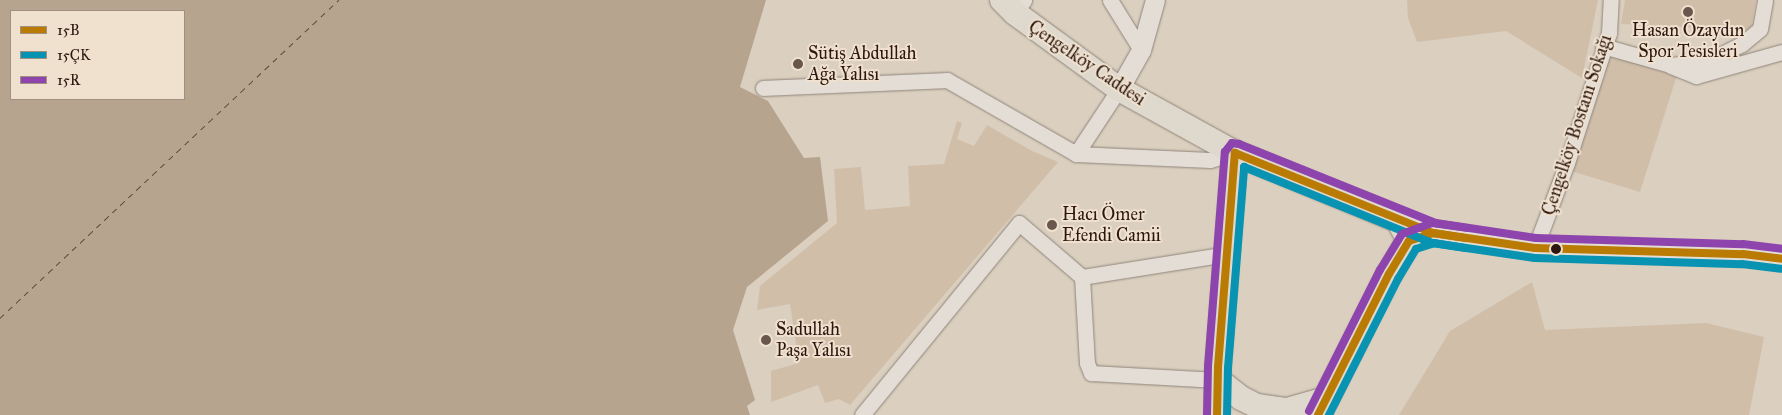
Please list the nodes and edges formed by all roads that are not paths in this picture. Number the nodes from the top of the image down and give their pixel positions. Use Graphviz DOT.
graph roads {
  1 [pos="1110,0"];
  2 [pos="1154,0"];
  3 [pos="1611,0"];
  4 [pos="1766,0"];
  5 [pos="1014,4"];
  6 [pos="1603,46"];
  7 [pos="1141,50"];
  8 [pos="1782,52"];
  9 [pos="1670,65"];
  10 [pos="764,88"];
  11 [pos="1119,89"];
  12 [pos="1235,153"];
  13 [pos="1076,154"];
  14 [pos="1398,220"];
  15 [pos="1433,233"];
  16 [pos="1409,241"];
  17 [pos="1535,248"];
  18 [pos="1228,254"];
  19 [pos="1782,259"];
  20 [pos="1082,277"];
  21 [pos="1218,380"];
  22 [pos="1322,407"];
  23 [pos="862,415"];
  24 [pos="1217,415"];
  1 -- 7 [label="street"];
  2 -- 7 [label="street"];
  3 -- 6 [label="street, Çengelköy Bostanı Sokağı"];
  4 -- 9 [label="street"];
  5 -- 11 [label="main road, Çengelköy Caddesi"];
  6 -- 9 [label="street"];
  6 -- 17 [label="street, Çengelköy Bostanı Sokağı"];
  7 -- 11 [label="street"];
  8 -- 9 [label="street"];
  10 -- 13 [label="street"];
  11 -- 12 [label="main road, Çengelköy Caddesi"];
  11 -- 13 [label="street"];
  12 -- 13 [label="street"];
  12 -- 14 [label="main road, Çengelköy Caddesi"];
  12 -- 18 [label="main road"];
  14 -- 15 [label="main road"];
  14 -- 16 [label="main road"];
  15 -- 16 [label="main road"];
  15 -- 17 [label="main road"];
  16 -- 22 [label="main road"];
  17 -- 19 [label="main road"];
  18 -- 20 [label="street"];
  18 -- 21 [label="main road"];
  20 -- 21 [label="street"];
  20 -- 23 [label="street"];
  21 -- 22 [label="main road"];
  21 -- 24 [label="main road"];
}
